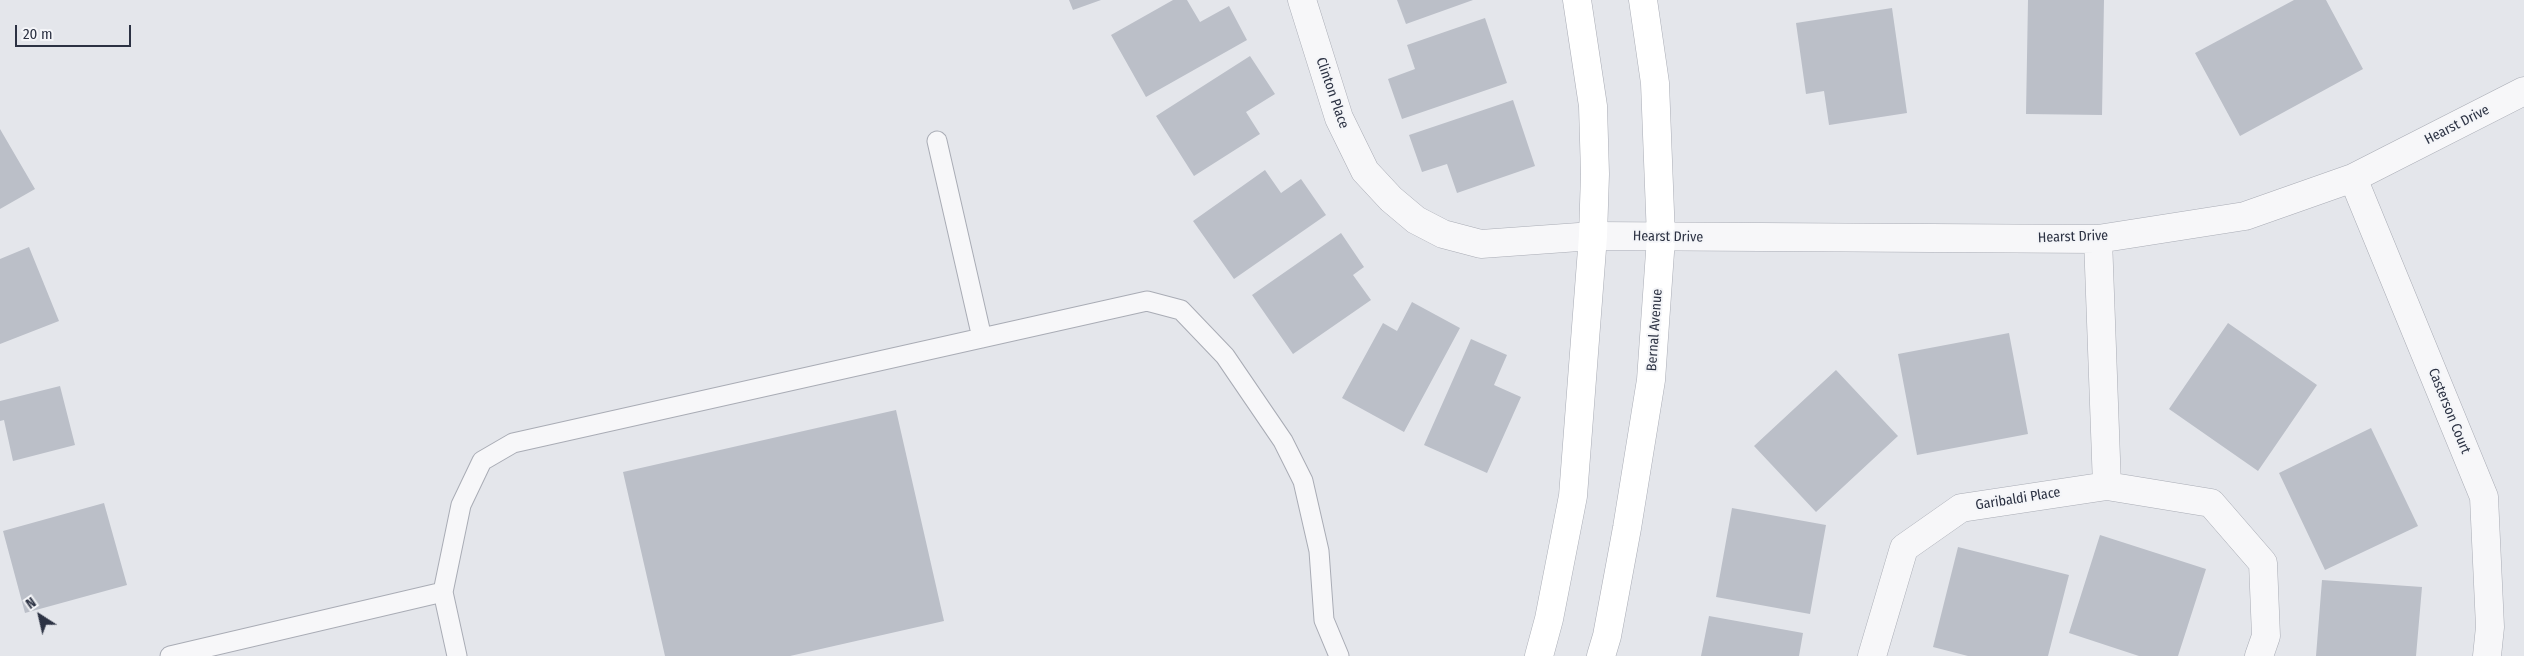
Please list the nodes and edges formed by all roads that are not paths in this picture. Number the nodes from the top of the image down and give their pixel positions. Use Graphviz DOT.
graph roads {
  1 [pos="1302,0"];
  2 [pos="1577,0"];
  3 [pos="1643,0"];
  4 [pos="2524,91"];
  5 [pos="937,141"];
  6 [pos="2353,178"];
  7 [pos="1593,236"];
  8 [pos="1661,238"];
  9 [pos="2098,239"];
  10 [pos="982,338"];
  11 [pos="2107,486"];
  12 [pos="443,592"];
  13 [pos="228,649"];
  14 [pos="170,656"];
  15 [pos="457,656"];
  16 [pos="1339,656"];
  17 [pos="1539,656"];
  18 [pos="1601,656"];
  19 [pos="1872,656"];
  20 [pos="2259,656"];
  21 [pos="2487,656"];
  1 -- 7 [label="street, Clinton Place"];
  2 -- 7 [label="main road"];
  3 -- 8 [label="main road, Bernal Avenue"];
  4 -- 6 [label="street, Hearst Drive"];
  5 -- 10 [label="lane"];
  6 -- 9 [label="street, Hearst Drive"];
  6 -- 21 [label="street, Casterson Court"];
  7 -- 8 [label="street, Hearst Drive"];
  7 -- 17 [label="main road"];
  8 -- 9 [label="street, Hearst Drive"];
  8 -- 18 [label="main road, Bernal Avenue"];
  9 -- 11 [label="street"];
  10 -- 12 [label="lane"];
  10 -- 16 [label="lane"];
  11 -- 19 [label="street, Garibaldi Place"];
  11 -- 20 [label="street, Garibaldi Place"];
  12 -- 13 [label="lane"];
  12 -- 15 [label="lane"];
  13 -- 14 [label="lane"];
}
